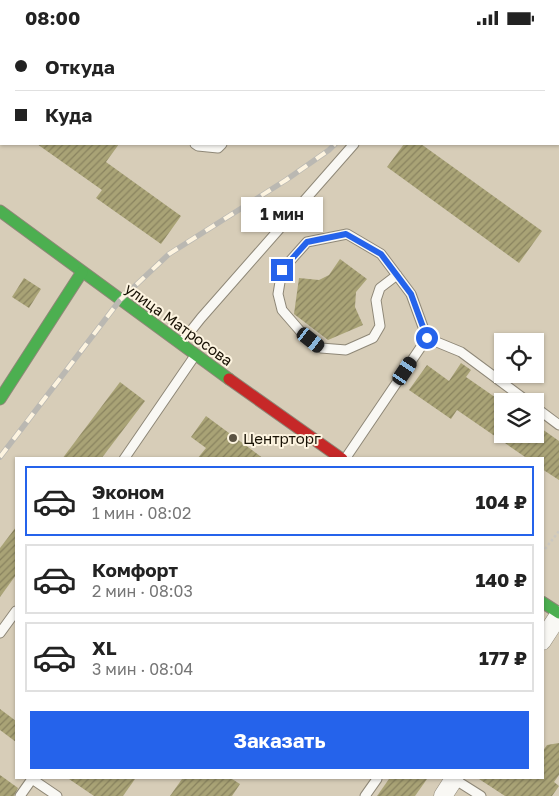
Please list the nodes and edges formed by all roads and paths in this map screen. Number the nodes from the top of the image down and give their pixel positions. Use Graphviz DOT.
graph roads {
  1 [pos="196,145"];
  2 [pos="221,145"];
  3 [pos="353,145"];
  4 [pos="0,211"];
  5 [pos="82,272"];
  6 [pos="397,275"];
  7 [pos="427,338"];
  8 [pos="180,344"];
  9 [pos="196,355"];
  10 [pos="516,393"];
  11 [pos="1,394"];
  12 [pos="544,414"];
  13 [pos="559,425"];
  14 [pos="125,457"];
  15 [pos="341,457"];
  16 [pos="345,457"];
  17 [pos="559,531"];
  18 [pos="544,550"];
  19 [pos="544,603"];
  20 [pos="15,612"];
  21 [pos="559,614"];
  22 [pos="0,633"];
  23 [pos="544,638"];
  24 [pos="377,779"];
  25 [pos="454,779"];
  26 [pos="20,796"];
  27 [pos="56,796"];
  28 [pos="365,796"];
  29 [pos="443,796"];
  30 [pos="481,796"];
  1 -- 2 [label="lane"];
  3 -- 8 [label="lane"];
  4 -- 5 [label="main road, улица Матросова"];
  5 -- 8 [label="main road, улица Матросова"];
  5 -- 11 [label="main road"];
  6 -- 6 [label="lane"];
  6 -- 7 [label="lane"];
  7 -- 10 [label="lane"];
  7 -- 16 [label="lane"];
  8 -- 9 [label="main road, улица Матросова"];
  9 -- 14 [label="lane"];
  9 -- 15 [label="main road, улица Матросова"];
  12 -- 13 [label="lane"];
  17 -- 18 [label="path"];
  19 -- 21 [label="main road"];
  20 -- 22 [label="lane"];
  21 -- 23 [label="street"];
  24 -- 28 [label="lane"];
  25 -- 29 [label="street"];
  25 -- 30 [label="lane"];
  26 -- 27 [label="lane"];
}
